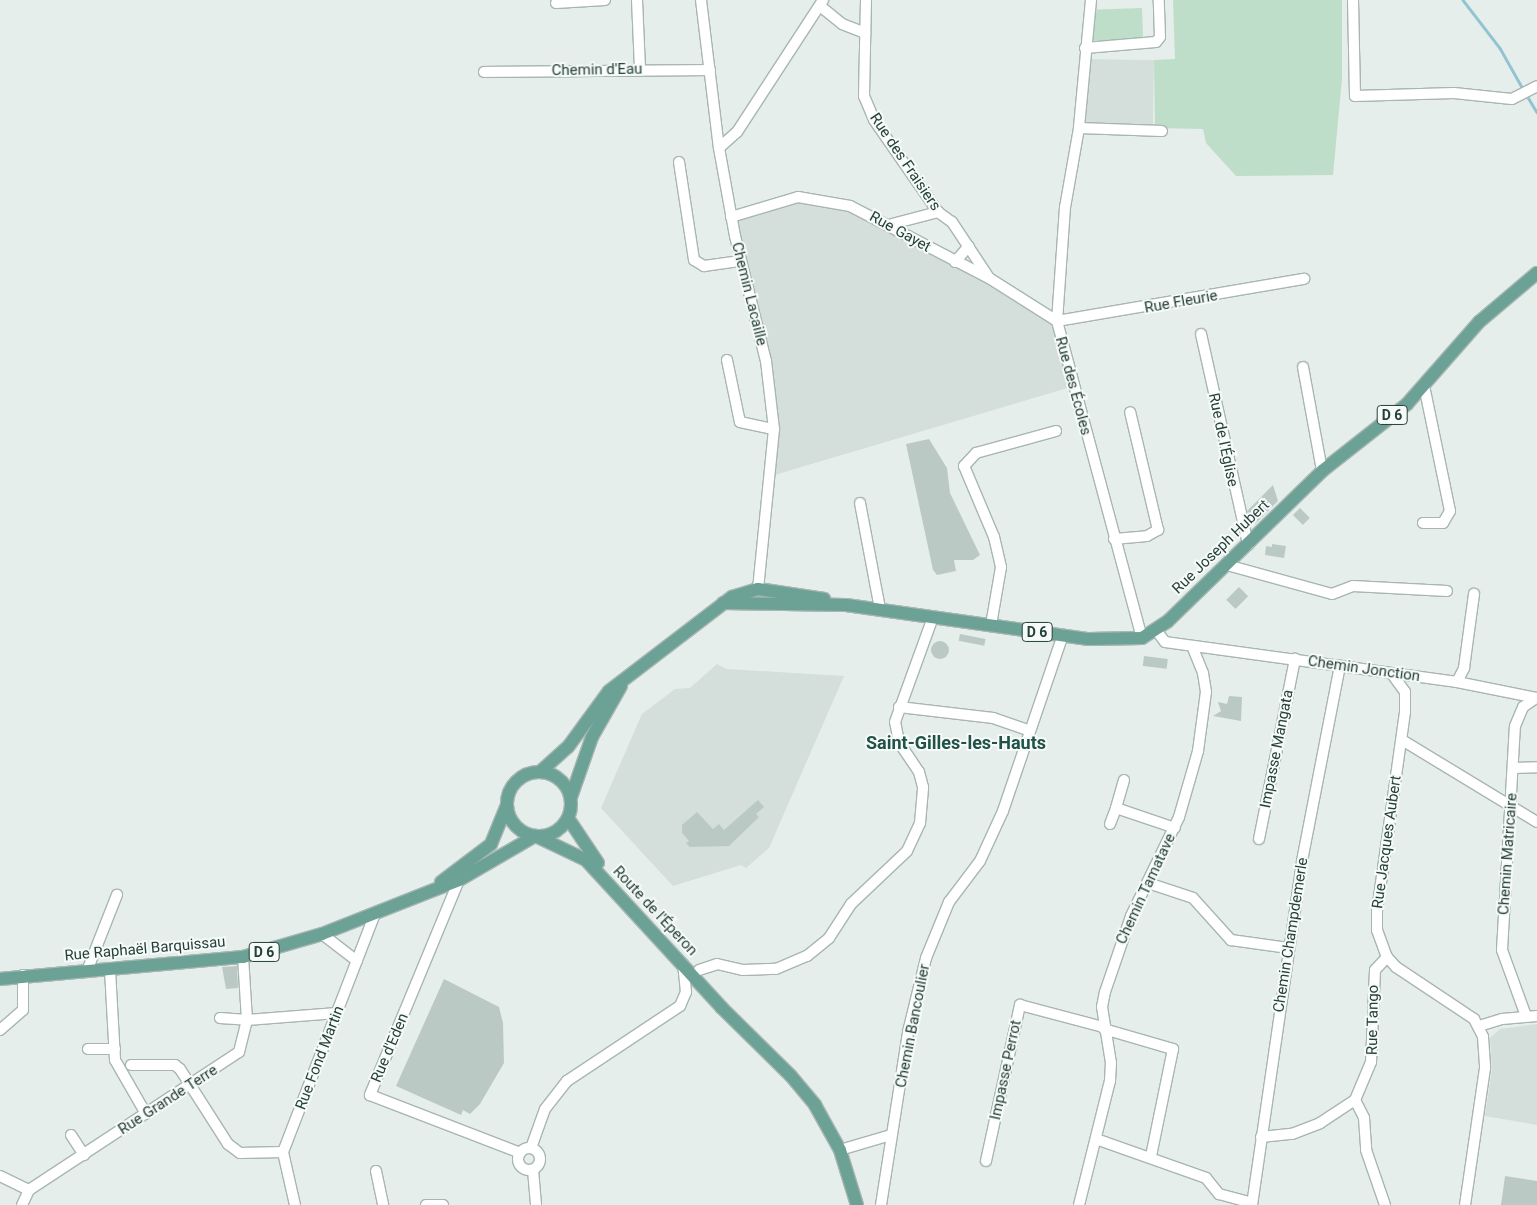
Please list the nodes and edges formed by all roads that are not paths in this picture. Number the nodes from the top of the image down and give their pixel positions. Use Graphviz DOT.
graph roads {
  1 [pos="605,0"];
  2 [pos="637,0"];
  3 [pos="701,0"];
  4 [pos="866,0"];
  5 [pos="1091,0"];
  6 [pos="1159,0"];
  7 [pos="1353,0"];
  8 [pos="556,2"];
  9 [pos="822,3"];
  10 [pos="865,33"];
  11 [pos="1085,48"];
  12 [pos="640,70"];
  13 [pos="710,70"];
  14 [pos="484,72"];
  15 [pos="1537,86"];
  16 [pos="1079,128"];
  17 [pos="1162,131"];
  18 [pos="719,148"];
  19 [pos="679,162"];
  20 [pos="938,212"];
  21 [pos="731,217"];
  22 [pos="892,224"];
  23 [pos="969,246"];
  24 [pos="741,261"];
  25 [pos="955,262"];
  26 [pos="1537,274"];
  27 [pos="989,278"];
  28 [pos="1304,280"];
  29 [pos="1057,321"];
  30 [pos="1201,334"];
  31 [pos="727,360"];
  32 [pos="1303,367"];
  33 [pos="1424,385"];
  34 [pos="1130,412"];
  35 [pos="774,429"];
  36 [pos="1056,431"];
  37 [pos="1322,471"];
  38 [pos="860,503"];
  39 [pos="1423,523"];
  40 [pos="1114,539"];
  41 [pos="1248,545"];
  42 [pos="1227,565"];
  43 [pos="758,589"];
  44 [pos="1447,591"];
  45 [pos="1474,594"];
  46 [pos="723,603"];
  47 [pos="737,603"];
  48 [pos="846,605"];
  49 [pos="880,609"];
  50 [pos="933,617"];
  51 [pos="991,625"];
  52 [pos="1156,630"];
  53 [pos="1063,635"];
  54 [pos="1142,638"];
  55 [pos="1192,646"];
  56 [pos="1295,659"];
  57 [pos="1340,666"];
  58 [pos="1392,674"];
  59 [pos="625,679"];
  60 [pos="1457,682"];
  61 [pos="1536,698"];
  62 [pos="899,707"];
  63 [pos="1030,731"];
  64 [pos="1402,740"];
  65 [pos="1537,767"];
  66 [pos="1513,768"];
  67 [pos="540,772"];
  68 [pos="1124,780"];
  69 [pos="570,797"];
  70 [pos="1511,804"];
  71 [pos="507,805"];
  72 [pos="1116,808"];
  73 [pos="568,818"];
  74 [pos="1537,822"];
  75 [pos="1110,824"];
  76 [pos="1175,828"];
  77 [pos="537,836"];
  78 [pos="1259,839"];
  79 [pos="459,880"];
  80 [pos="1148,883"];
  81 [pos="431,890"];
  82 [pos="117,895"];
  83 [pos="375,913"];
  84 [pos="322,934"];
  85 [pos="668,948"];
  86 [pos="1288,948"];
  87 [pos="244,957"];
  88 [pos="1386,957"];
  89 [pos="357,961"];
  90 [pos="682,964"];
  91 [pos="110,970"];
  92 [pos="699,970"];
  93 [pos="87,971"];
  94 [pos="23,975"];
  95 [pos="0,978"];
  96 [pos="337,1013"];
  97 [pos="1526,1016"];
  98 [pos="1537,1016"];
  99 [pos="220,1018"];
  100 [pos="247,1020"];
  101 [pos="737,1020"];
  102 [pos="1479,1026"];
  103 [pos="1104,1028"];
  104 [pos="0,1030"];
  105 [pos="88,1049"];
  106 [pos="115,1049"];
  107 [pos="131,1065"];
  108 [pos="190,1085"];
  109 [pos="1355,1100"];
  110 [pos="146,1114"];
  111 [pos="72,1135"];
  112 [pos="891,1135"];
  113 [pos="1261,1137"];
  114 [pos="1096,1139"];
  115 [pos="532,1148"];
  116 [pos="840,1150"];
  117 [pos="284,1152"];
  118 [pos="520,1153"];
  119 [pos="84,1156"];
  120 [pos="1151,1156"];
  121 [pos="986,1161"];
  122 [pos="533,1170"];
  123 [pos="376,1171"];
  124 [pos="0,1176"];
  125 [pos="29,1190"];
  126 [pos="1252,1204"];
  127 [pos="22,1205"];
  128 [pos="295,1205"];
  129 [pos="383,1205"];
  130 [pos="426,1205"];
  131 [pos="443,1205"];
  132 [pos="536,1205"];
  133 [pos="856,1205"];
  134 [pos="881,1205"];
  135 [pos="1079,1205"];
  136 [pos="1385,1205"];
  137 [pos="1465,1205"];
  1 -- 8 [label="street"];
  2 -- 12 [label="street"];
  3 -- 13 [label="street, Chemin Lacaille"];
  4 -- 10 [label="street, Rue des Fraisiers"];
  5 -- 11 [label="street, Rue des Écoles"];
  6 -- 11 [label="street"];
  7 -- 15 [label="street"];
  9 -- 10 [label="street"];
  9 -- 18 [label="street"];
  10 -- 20 [label="street, Rue des Fraisiers"];
  11 -- 16 [label="street, Rue des Écoles"];
  12 -- 13 [label="street, Chemin d'Eau"];
  12 -- 14 [label="street, Chemin d'Eau"];
  13 -- 18 [label="street, Chemin Lacaille"];
  16 -- 17 [label="street"];
  16 -- 29 [label="street, Rue des Écoles"];
  18 -- 21 [label="street, Chemin Lacaille"];
  19 -- 24 [label="street"];
  20 -- 22 [label="street"];
  20 -- 23 [label="street, Rue des Fraisiers"];
  21 -- 22 [label="street, Rue Gayet"];
  21 -- 24 [label="street, Chemin Lacaille"];
  22 -- 25 [label="street, Rue Gayet"];
  23 -- 25 [label="street"];
  23 -- 27 [label="street, Rue des Fraisiers"];
  24 -- 35 [label="street, Chemin Lacaille"];
  25 -- 27 [label="street, Rue Gayet"];
  26 -- 33 [label="main road, Rue Joseph Hubert / D 6"];
  27 -- 29 [label="street, Rue Gayet"];
  28 -- 29 [label="street, Rue Fleurie"];
  29 -- 40 [label="street, Rue des Écoles"];
  30 -- 41 [label="street, Rue de l'Église"];
  31 -- 35 [label="street"];
  32 -- 37 [label="street"];
  33 -- 37 [label="main road, Rue Joseph Hubert / D 6"];
  33 -- 39 [label="street"];
  34 -- 40 [label="street"];
  35 -- 43 [label="street, Chemin Lacaille"];
  36 -- 51 [label="street"];
  37 -- 41 [label="main road, Rue Joseph Hubert / D 6"];
  38 -- 49 [label="street"];
  40 -- 54 [label="street, Rue des Écoles"];
  41 -- 42 [label="main road, Rue Joseph Hubert / D 6"];
  42 -- 44 [label="street"];
  42 -- 52 [label="main road, Rue Joseph Hubert / D 6"];
  43 -- 46 [label="main road"];
  43 -- 47 [label="main road"];
  43 -- 48 [label="main road, Rue Joseph Hubert / D 6"];
  45 -- 60 [label="street"];
  46 -- 47 [label="main road, Rue Joseph Hubert / D 6"];
  46 -- 59 [label="main road"];
  47 -- 48 [label="main road, Rue Joseph Hubert / D 6"];
  48 -- 49 [label="main road, Rue Joseph Hubert / D 6"];
  49 -- 50 [label="main road, Rue Joseph Hubert / D 6"];
  50 -- 51 [label="main road, Rue Joseph Hubert / D 6"];
  50 -- 62 [label="street"];
  51 -- 53 [label="main road, Rue Joseph Hubert / D 6"];
  52 -- 54 [label="main road, Rue Joseph Hubert / D 6"];
  52 -- 55 [label="street"];
  53 -- 54 [label="main road, Rue Joseph Hubert / D 6"];
  53 -- 63 [label="street, Chemin Bancoulier"];
  55 -- 56 [label="street, Chemin Jonction"];
  55 -- 76 [label="street, Chemin Tamatave"];
  56 -- 57 [label="street, Chemin Jonction"];
  56 -- 78 [label="street, Impasse Mangata"];
  57 -- 58 [label="street, Chemin Jonction"];
  57 -- 86 [label="street, Chemin Champdemerle"];
  58 -- 60 [label="street, Chemin Jonction"];
  58 -- 64 [label="street, Rue Jacques Aubert"];
  59 -- 67 [label="main road"];
  59 -- 69 [label="main road"];
  60 -- 61 [label="street, Chemin Jonction"];
  61 -- 66 [label="street, Chemin Matricaire"];
  62 -- 63 [label="street"];
  62 -- 92 [label="street"];
  63 -- 112 [label="street, Chemin Bancoulier"];
  64 -- 70 [label="street"];
  64 -- 88 [label="street, Rue Jacques Aubert"];
  65 -- 66 [label="street"];
  66 -- 70 [label="street, Chemin Matricaire"];
  67 -- 69 [label="main road"];
  67 -- 71 [label="main road"];
  68 -- 72 [label="street"];
  69 -- 73 [label="main road"];
  70 -- 74 [label="street"];
  70 -- 97 [label="street, Chemin Matricaire"];
  71 -- 77 [label="main road"];
  71 -- 81 [label="main road, Rue Raphaël Barquissau / D 6"];
  72 -- 75 [label="street"];
  72 -- 76 [label="street"];
  73 -- 77 [label="main road"];
  73 -- 92 [label="main road, Route de l'Éperon"];
  76 -- 80 [label="street, Chemin Tamatave"];
  77 -- 79 [label="main road, Rue Raphaël Barquissau / D 6"];
  77 -- 85 [label="main road, Route de l'Éperon"];
  79 -- 81 [label="main road, Rue Raphaël Barquissau / D 6"];
  79 -- 118 [label="street, Rue d'Eden"];
  80 -- 86 [label="street"];
  80 -- 103 [label="street, Chemin Tamatave"];
  81 -- 83 [label="main road, Rue Raphaël Barquissau / D 6"];
  82 -- 93 [label="street"];
  83 -- 84 [label="main road, Rue Raphaël Barquissau / D 6"];
  83 -- 89 [label="street, Rue Fond Martin"];
  84 -- 87 [label="main road, Rue Raphaël Barquissau / D 6"];
  84 -- 89 [label="street"];
  85 -- 90 [label="main road, Route de l'Éperon"];
  85 -- 92 [label="main road"];
  86 -- 113 [label="street, Chemin Champdemerle"];
  87 -- 91 [label="main road, Rue Raphaël Barquissau / D 6"];
  87 -- 100 [label="street, Rue Grande Terre"];
  88 -- 102 [label="street"];
  88 -- 109 [label="street, Rue Tango"];
  89 -- 96 [label="street, Rue Fond Martin"];
  90 -- 101 [label="main road, Route de l'Éperon"];
  90 -- 115 [label="street"];
  91 -- 93 [label="main road, Rue Raphaël Barquissau / D 6"];
  91 -- 106 [label="street"];
  92 -- 101 [label="main road, Route de l'Éperon"];
  93 -- 94 [label="main road, Rue Raphaël Barquissau / D 6"];
  94 -- 95 [label="main road, Rue Raphaël Barquissau / D 6"];
  94 -- 104 [label="street"];
  96 -- 100 [label="street"];
  96 -- 117 [label="street, Rue Fond Martin"];
  97 -- 98 [label="street"];
  97 -- 102 [label="street"];
  99 -- 100 [label="street"];
  100 -- 108 [label="street, Rue Grande Terre"];
  101 -- 116 [label="main road, Route de l'Éperon"];
  102 -- 137 [label="street"];
  103 -- 114 [label="street, Chemin Tamatave"];
  103 -- 120 [label="street"];
  103 -- 121 [label="street, Impasse Perrot"];
  105 -- 106 [label="street"];
  106 -- 110 [label="street"];
  107 -- 108 [label="street"];
  108 -- 110 [label="street, Rue Grande Terre"];
  108 -- 117 [label="street"];
  109 -- 113 [label="street"];
  109 -- 136 [label="street"];
  110 -- 119 [label="street, Rue Grande Terre"];
  111 -- 119 [label="street"];
  112 -- 116 [label="street"];
  112 -- 134 [label="street, Chemin Bancoulier"];
  113 -- 126 [label="street, Chemin Champdemerle"];
  114 -- 120 [label="street"];
  114 -- 135 [label="street, Chemin Tamatave"];
  115 -- 118 [label="street"];
  115 -- 122 [label="street"];
  116 -- 133 [label="main road, Route de l'Éperon"];
  117 -- 128 [label="street"];
  118 -- 122 [label="street"];
  119 -- 125 [label="street, Rue Grande Terre"];
  120 -- 126 [label="street"];
  122 -- 132 [label="street"];
  123 -- 129 [label="street"];
  124 -- 125 [label="street"];
  125 -- 127 [label="street"];
  130 -- 131 [label="street"];
}
